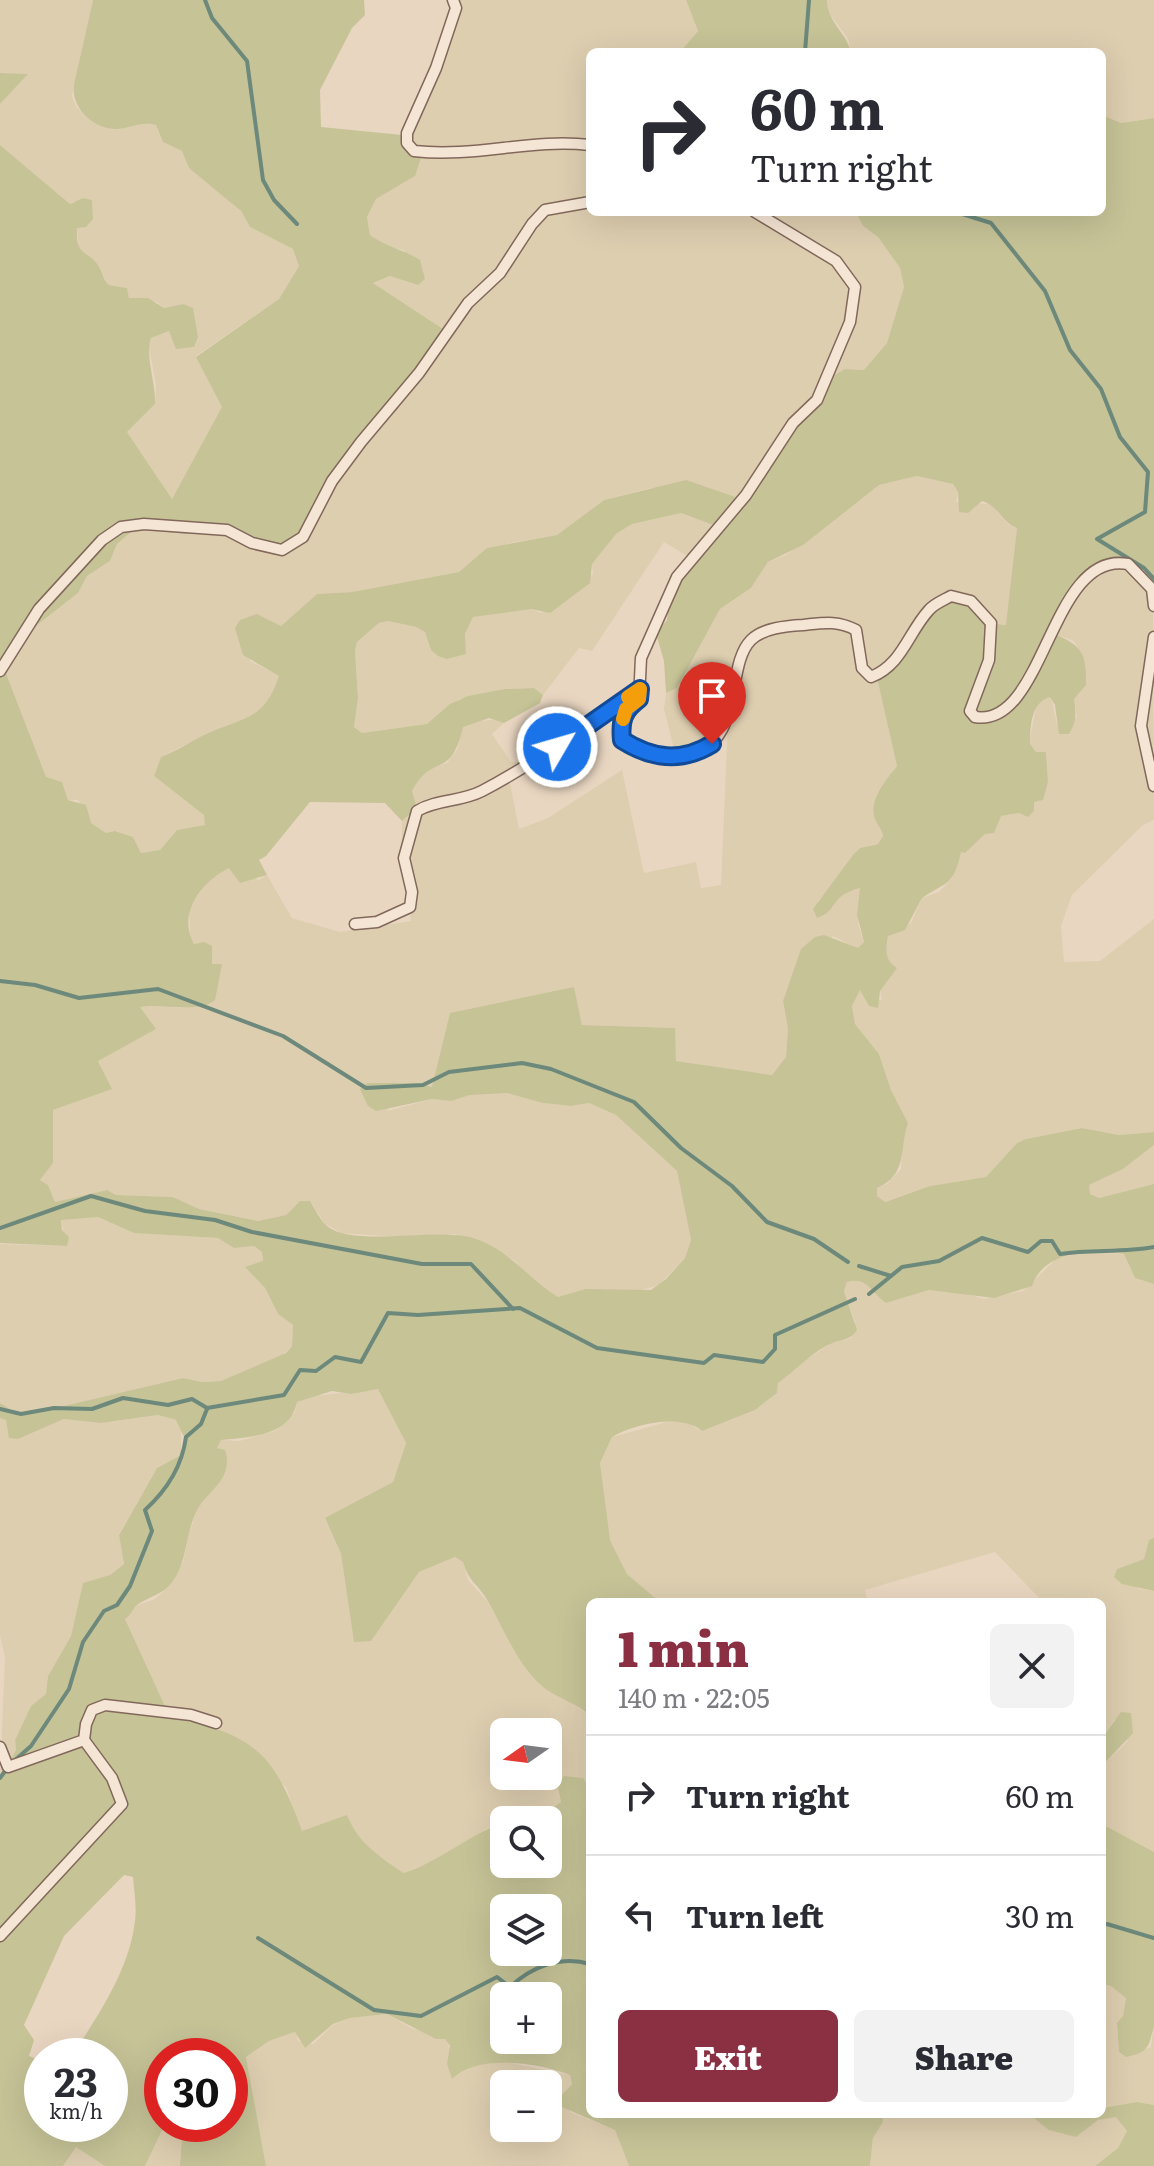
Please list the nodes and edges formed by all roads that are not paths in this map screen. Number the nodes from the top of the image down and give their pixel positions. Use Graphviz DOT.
graph roads {
  1 [pos="453,0"];
  2 [pos="586,145"];
  3 [pos="586,203"];
  4 [pos="762,216"];
  5 [pos="1154,606"];
  6 [pos="1154,637"];
  7 [pos="0,671"];
  8 [pos="640,689"];
  9 [pos="1154,786"];
  10 [pos="355,924"];
  11 [pos="216,1723"];
  12 [pos="84,1740"];
  13 [pos="0,1747"];
  14 [pos="0,1936"];
  1 -- 2 [label="street"];
  3 -- 7 [label="street"];
  4 -- 8 [label="street"];
  5 -- 8 [label="street"];
  6 -- 9 [label="street"];
  8 -- 10 [label="street"];
  11 -- 12 [label="street"];
  12 -- 13 [label="street"];
  12 -- 14 [label="street"];
}
